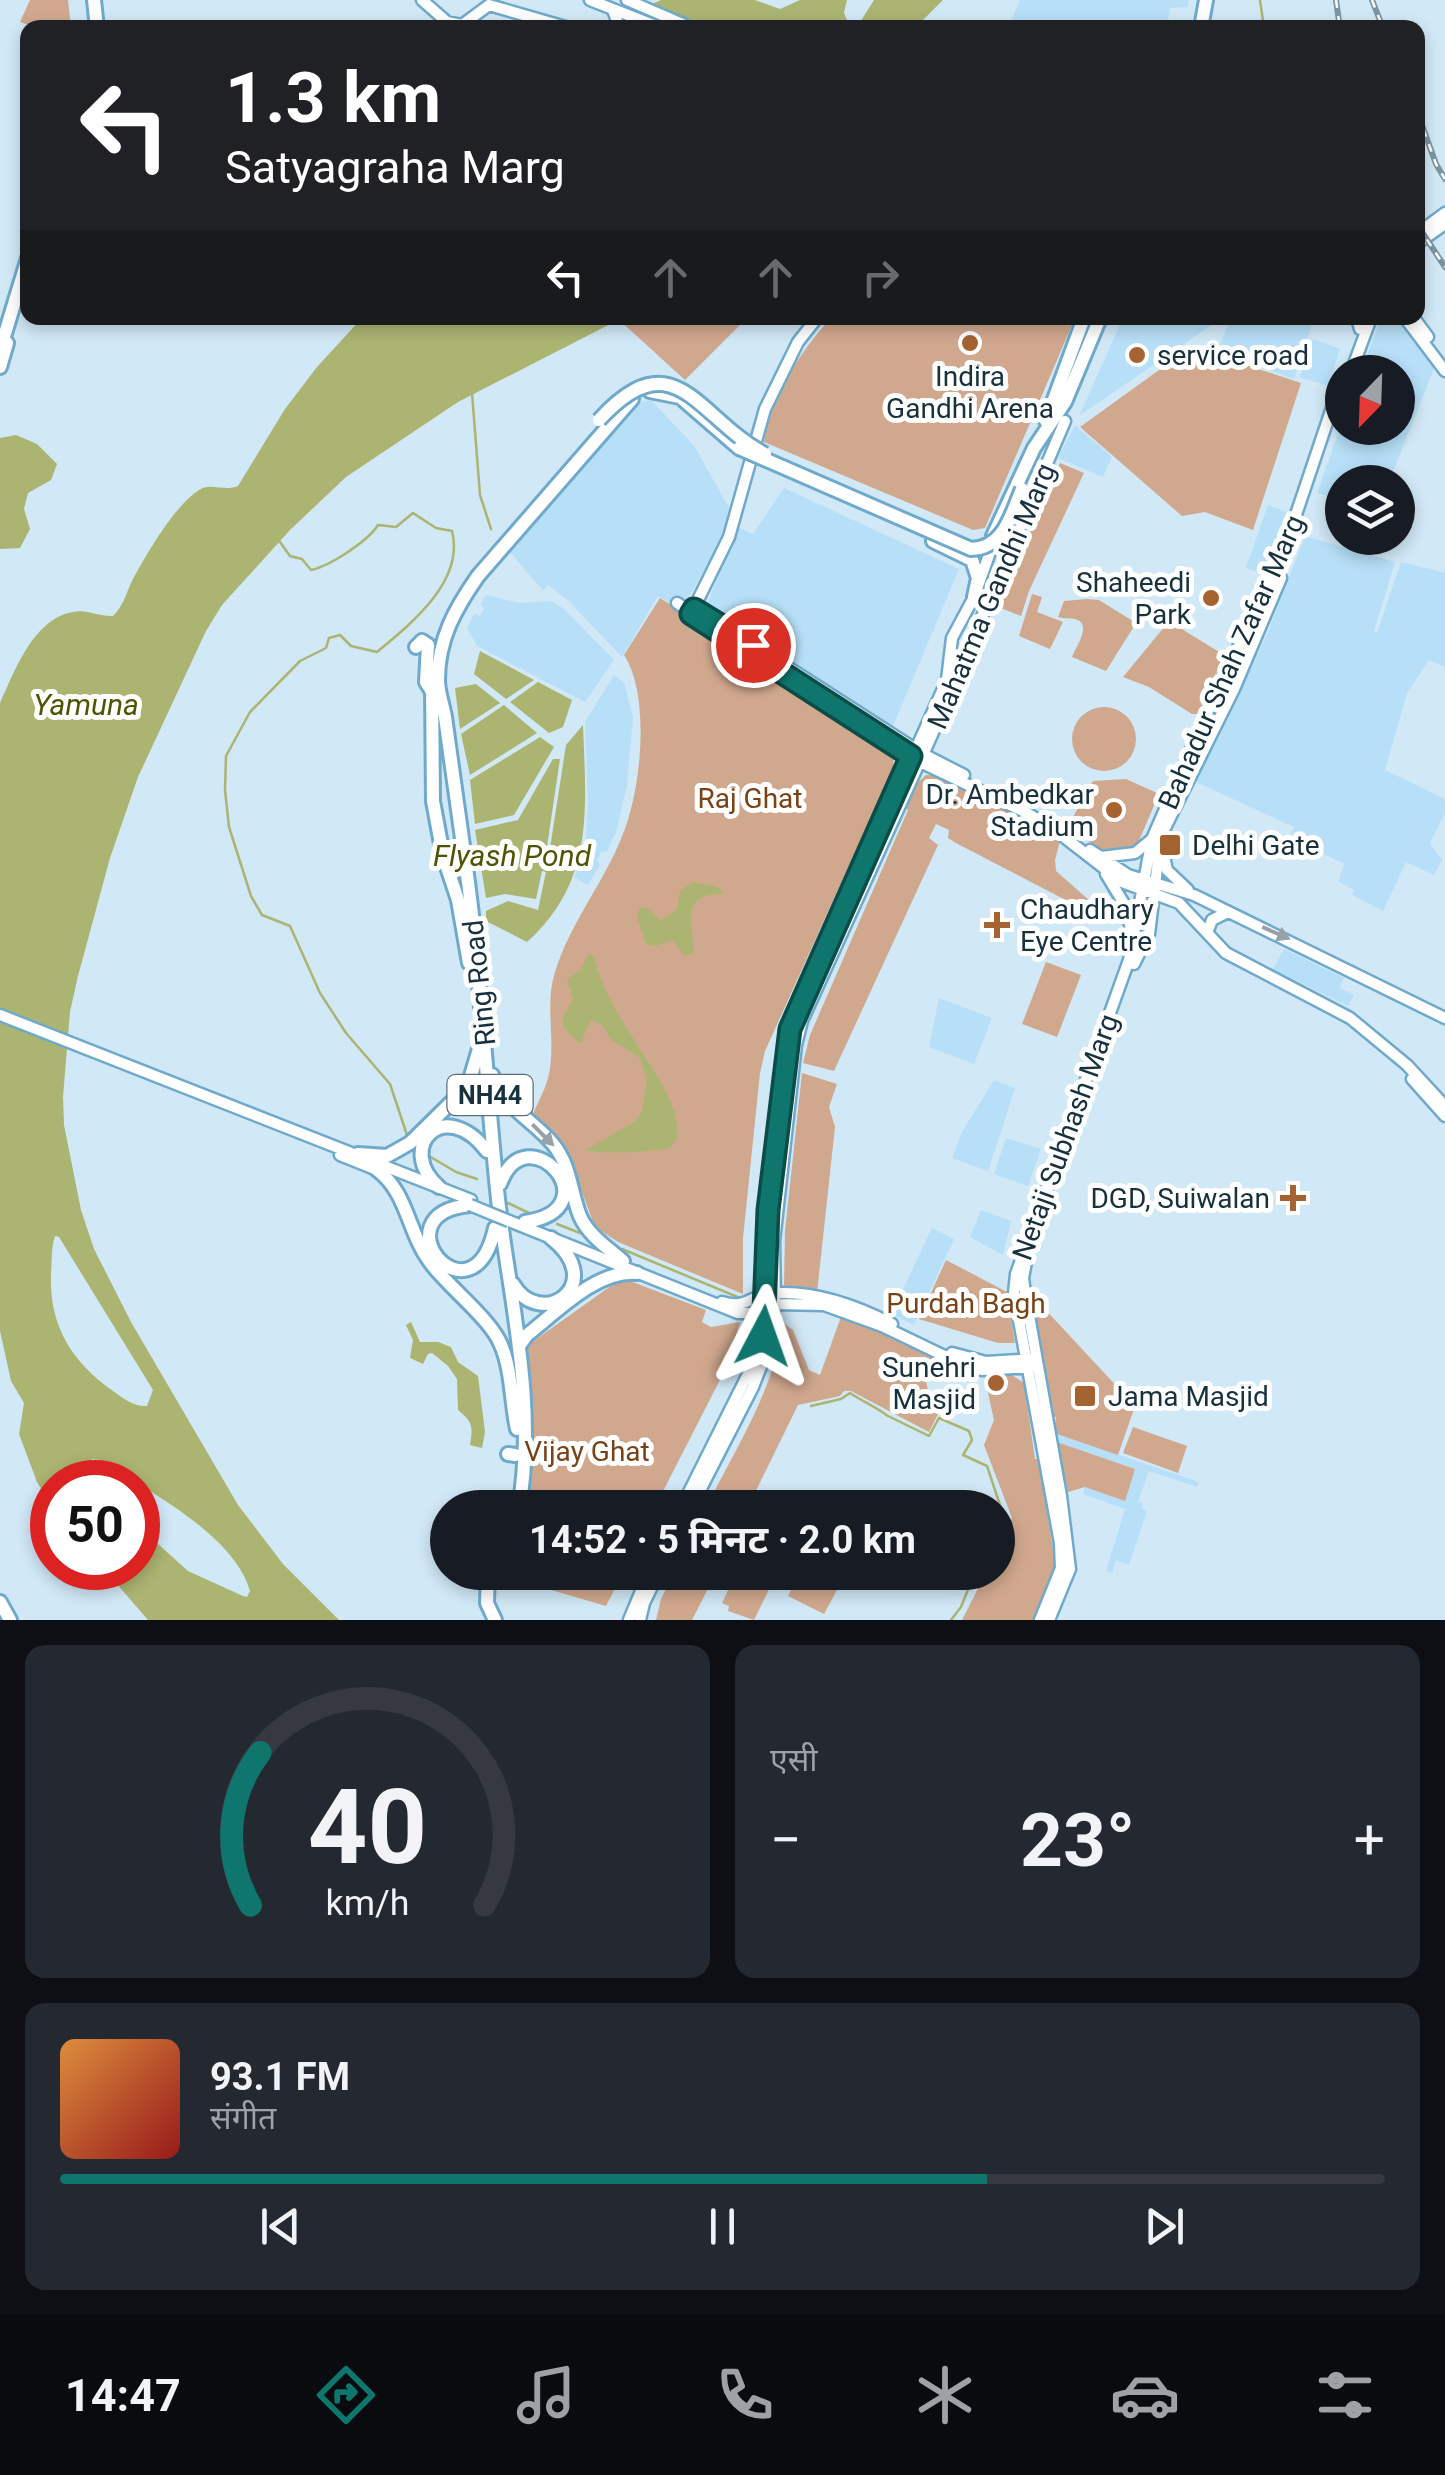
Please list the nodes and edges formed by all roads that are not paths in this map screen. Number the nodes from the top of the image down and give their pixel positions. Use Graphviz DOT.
graph roads {
  1 [pos="422,0"];
  2 [pos="590,0"];
  3 [pos="631,9"];
  4 [pos="613,10"];
  5 [pos="444,20"];
  6 [pos="469,20"];
  7 [pos="541,20"];
  8 [pos="617,20"];
  9 [pos="666,20"];
  10 [pos="1445,201"];
  11 [pos="1443,218"];
  12 [pos="1425,238"];
  13 [pos="20,284"];
  14 [pos="20,303"];
  15 [pos="815,325"];
  16 [pos="1081,325"];
  17 [pos="1102,325"];
  18 [pos="1361,325"];
  19 [pos="1410,325"];
  20 [pos="1419,325"];
  21 [pos="0,350"];
  22 [pos="1087,354"];
  23 [pos="1352,355"];
  24 [pos="1068,357"];
  25 [pos="1445,362"];
  26 [pos="0,367"];
  27 [pos="1445,371"];
  28 [pos="1064,421"];
  29 [pos="602,423"];
  30 [pos="1325,434"];
  31 [pos="1044,440"];
  32 [pos="1326,445"];
  33 [pos="739,448"];
  34 [pos="998,531"];
  35 [pos="974,597"];
  36 [pos="692,611"];
  37 [pos="952,638"];
  38 [pos="968,647"];
  39 [pos="416,648"];
  40 [pos="434,687"];
  41 [pos="926,734"];
  42 [pos="432,737"];
  43 [pos="901,737"];
  44 [pos="917,755"];
  45 [pos="938,766"];
  46 [pos="911,780"];
  47 [pos="1156,837"];
  48 [pos="1100,857"];
  49 [pos="446,862"];
  50 [pos="1104,869"];
  51 [pos="1148,886"];
  52 [pos="1185,896"];
  53 [pos="464,903"];
  54 [pos="1228,912"];
  55 [pos="1151,916"];
  56 [pos="1206,933"];
  57 [pos="1134,938"];
  58 [pos="1216,944"];
  59 [pos="458,948"];
  60 [pos="0,1017"];
  61 [pos="1445,1018"];
  62 [pos="483,1054"];
  63 [pos="152,1078"];
  64 [pos="1445,1106"];
  65 [pos="1445,1115"];
  66 [pos="487,1150"];
  67 [pos="358,1154"];
  68 [pos="377,1166"];
  69 [pos="439,1187"];
  70 [pos="498,1190"];
  71 [pos="470,1205"];
  72 [pos="525,1222"];
  73 [pos="495,1228"];
  74 [pos="551,1238"];
  75 [pos="622,1264"];
  76 [pos="638,1273"];
  77 [pos="509,1276"];
  78 [pos="771,1280"];
  79 [pos="753,1300"];
  80 [pos="777,1303"];
  81 [pos="519,1346"];
  82 [pos="1032,1363"];
  83 [pos="516,1429"];
  84 [pos="513,1490"];
  85 [pos="521,1490"];
  86 [pos="691,1490"];
  87 [pos="700,1490"];
  88 [pos="489,1590"];
  89 [pos="642,1590"];
  90 [pos="650,1590"];
  91 [pos="0,1602"];
  92 [pos="0,1613"];
  93 [pos="7,1620"];
  94 [pos="499,1620"];
  95 [pos="630,1620"];
  96 [pos="640,1620"];
  97 [pos="1040,1620"];
  98 [pos="1048,1620"];
  1 -- 5 [label="main road"];
  2 -- 3 [label="main road"];
  2 -- 4 [label="main road"];
  3 -- 4 [label="main road"];
  3 -- 9 [label="main road"];
  4 -- 8 [label="main road"];
  6 -- 7 [label="main road"];
  10 -- 11 [label="main road"];
  11 -- 12 [label="main road"];
  13 -- 21 [label="highway"];
  14 -- 26 [label="highway"];
  15 -- 36 [label="main road"];
  16 -- 24 [label="highway"];
  17 -- 22 [label="highway"];
  18 -- 23 [label="main road, Bahadur Shah Zafar Marg"];
  19 -- 27 [label="main road"];
  20 -- 25 [label="main road"];
  22 -- 24 [label="highway"];
  22 -- 28 [label="highway, Mahatma Gandhi Marg"];
  22 -- 31 [label="highway, Mahatma Gandhi Marg"];
  24 -- 31 [label="highway"];
  28 -- 31 [label="highway"];
  28 -- 38 [label="main road, Mahatma Gandhi Marg"];
  29 -- 33 [label="highway, bridge"];
  29 -- 34 [label="highway, bridge"];
  29 -- 40 [label="highway, Ring Road / NH44"];
  29 -- 40 [label="highway, Ring Road"];
  30 -- 47 [label="main road, Bahadur Shah Zafar Marg"];
  31 -- 33 [label="highway, bridge"];
  31 -- 34 [label="highway, Mahatma Gandhi Marg"];
  32 -- 47 [label="main road, Bahadur Shah Zafar Marg"];
  33 -- 35 [label="highway, bridge"];
  34 -- 35 [label="main road, Mahatma Gandhi Marg"];
  35 -- 37 [label="main road, Mahatma Gandhi Marg"];
  36 -- 43 [label="main road"];
  36 -- 44 [label="main road"];
  37 -- 38 [label="main road"];
  37 -- 41 [label="main road, Mahatma Gandhi Marg"];
  38 -- 41 [label="main road, Mahatma Gandhi Marg"];
  39 -- 40 [label="highway"];
  40 -- 42 [label="highway, Ring Road"];
  40 -- 42 [label="highway"];
  40 -- 53 [label="highway, Ring Road / NH44"];
  41 -- 43 [label="main road"];
  41 -- 44 [label="main road, Mahatma Gandhi Marg"];
  41 -- 45 [label="main road"];
  42 -- 49 [label="highway, Ring Road"];
  43 -- 44 [label="main road"];
  44 -- 45 [label="main road"];
  44 -- 46 [label="main road, Mahatma Gandhi Marg"];
  44 -- 78 [label="main road, Mahatma Gandhi Marg"];
  45 -- 46 [label="main road"];
  45 -- 48 [label="main road"];
  45 -- 50 [label="main road"];
  46 -- 78 [label="main road, Mahatma Gandhi Marg"];
  47 -- 48 [label="main road"];
  47 -- 51 [label="main road, Bahadur Shah Zafar Marg"];
  47 -- 52 [label="main road"];
  48 -- 51 [label="main road"];
  49 -- 53 [label="highway, Ring Road"];
  49 -- 53 [label="highway"];
  50 -- 51 [label="main road"];
  50 -- 57 [label="main road"];
  51 -- 52 [label="main road"];
  51 -- 55 [label="main road, Netaji Subhash Marg"];
  51 -- 57 [label="main road, Netaji Subhash Marg"];
  52 -- 54 [label="main road"];
  52 -- 55 [label="main road"];
  52 -- 56 [label="main road"];
  53 -- 59 [label="highway"];
  53 -- 62 [label="highway, Ring Road / NH44"];
  54 -- 56 [label="main road"];
  54 -- 61 [label="main road, one-way"];
  55 -- 82 [label="main road, Netaji Subhash Marg"];
  56 -- 58 [label="main road"];
  57 -- 82 [label="main road, Netaji Subhash Marg"];
  58 -- 64 [label="main road"];
  58 -- 65 [label="main road"];
  60 -- 63 [label="main road"];
  62 -- 66 [label="highway, Ring Road"];
  62 -- 67 [label="highway"];
  62 -- 70 [label="highway, Ring Road / NH44"];
  62 -- 75 [label="highway, one-way"];
  63 -- 67 [label="main road"];
  63 -- 68 [label="main road"];
  66 -- 69 [label="highway"];
  66 -- 73 [label="highway, Ring Road / NH44"];
  67 -- 68 [label="main road"];
  68 -- 69 [label="main road"];
  68 -- 71 [label="main road"];
  68 -- 83 [label="highway"];
  69 -- 72 [label="main road, bridge"];
  70 -- 72 [label="highway"];
  70 -- 77 [label="highway, Ring Road / NH44"];
  71 -- 73 [label="highway"];
  71 -- 74 [label="main road, bridge"];
  72 -- 75 [label="main road"];
  73 -- 83 [label="highway, Ring Road / NH44"];
  74 -- 75 [label="main road"];
  74 -- 77 [label="highway"];
  75 -- 76 [label="main road"];
  75 -- 79 [label="main road"];
  76 -- 80 [label="main road"];
  76 -- 81 [label="highway"];
  77 -- 81 [label="highway, Ring Road / NH44"];
  78 -- 79 [label="main road"];
  78 -- 80 [label="main road"];
  78 -- 80 [label="main road, Mahatma Gandhi Marg"];
  79 -- 80 [label="main road"];
  80 -- 82 [label="main road"];
  80 -- 86 [label="main road, Mahatma Gandhi Marg"];
  80 -- 87 [label="main road, Mahatma Gandhi Marg"];
  81 -- 85 [label="highway, Ring Road / NH44"];
  82 -- 97 [label="main road, Netaji Subhash Marg"];
  82 -- 98 [label="main road, Netaji Subhash Marg"];
  83 -- 84 [label="highway, Ring Road / NH44"];
  88 -- 94 [label="highway"];
  89 -- 95 [label="main road"];
  90 -- 96 [label="main road"];
  91 -- 93 [label="highway"];
  92 -- 93 [label="highway"];
}
